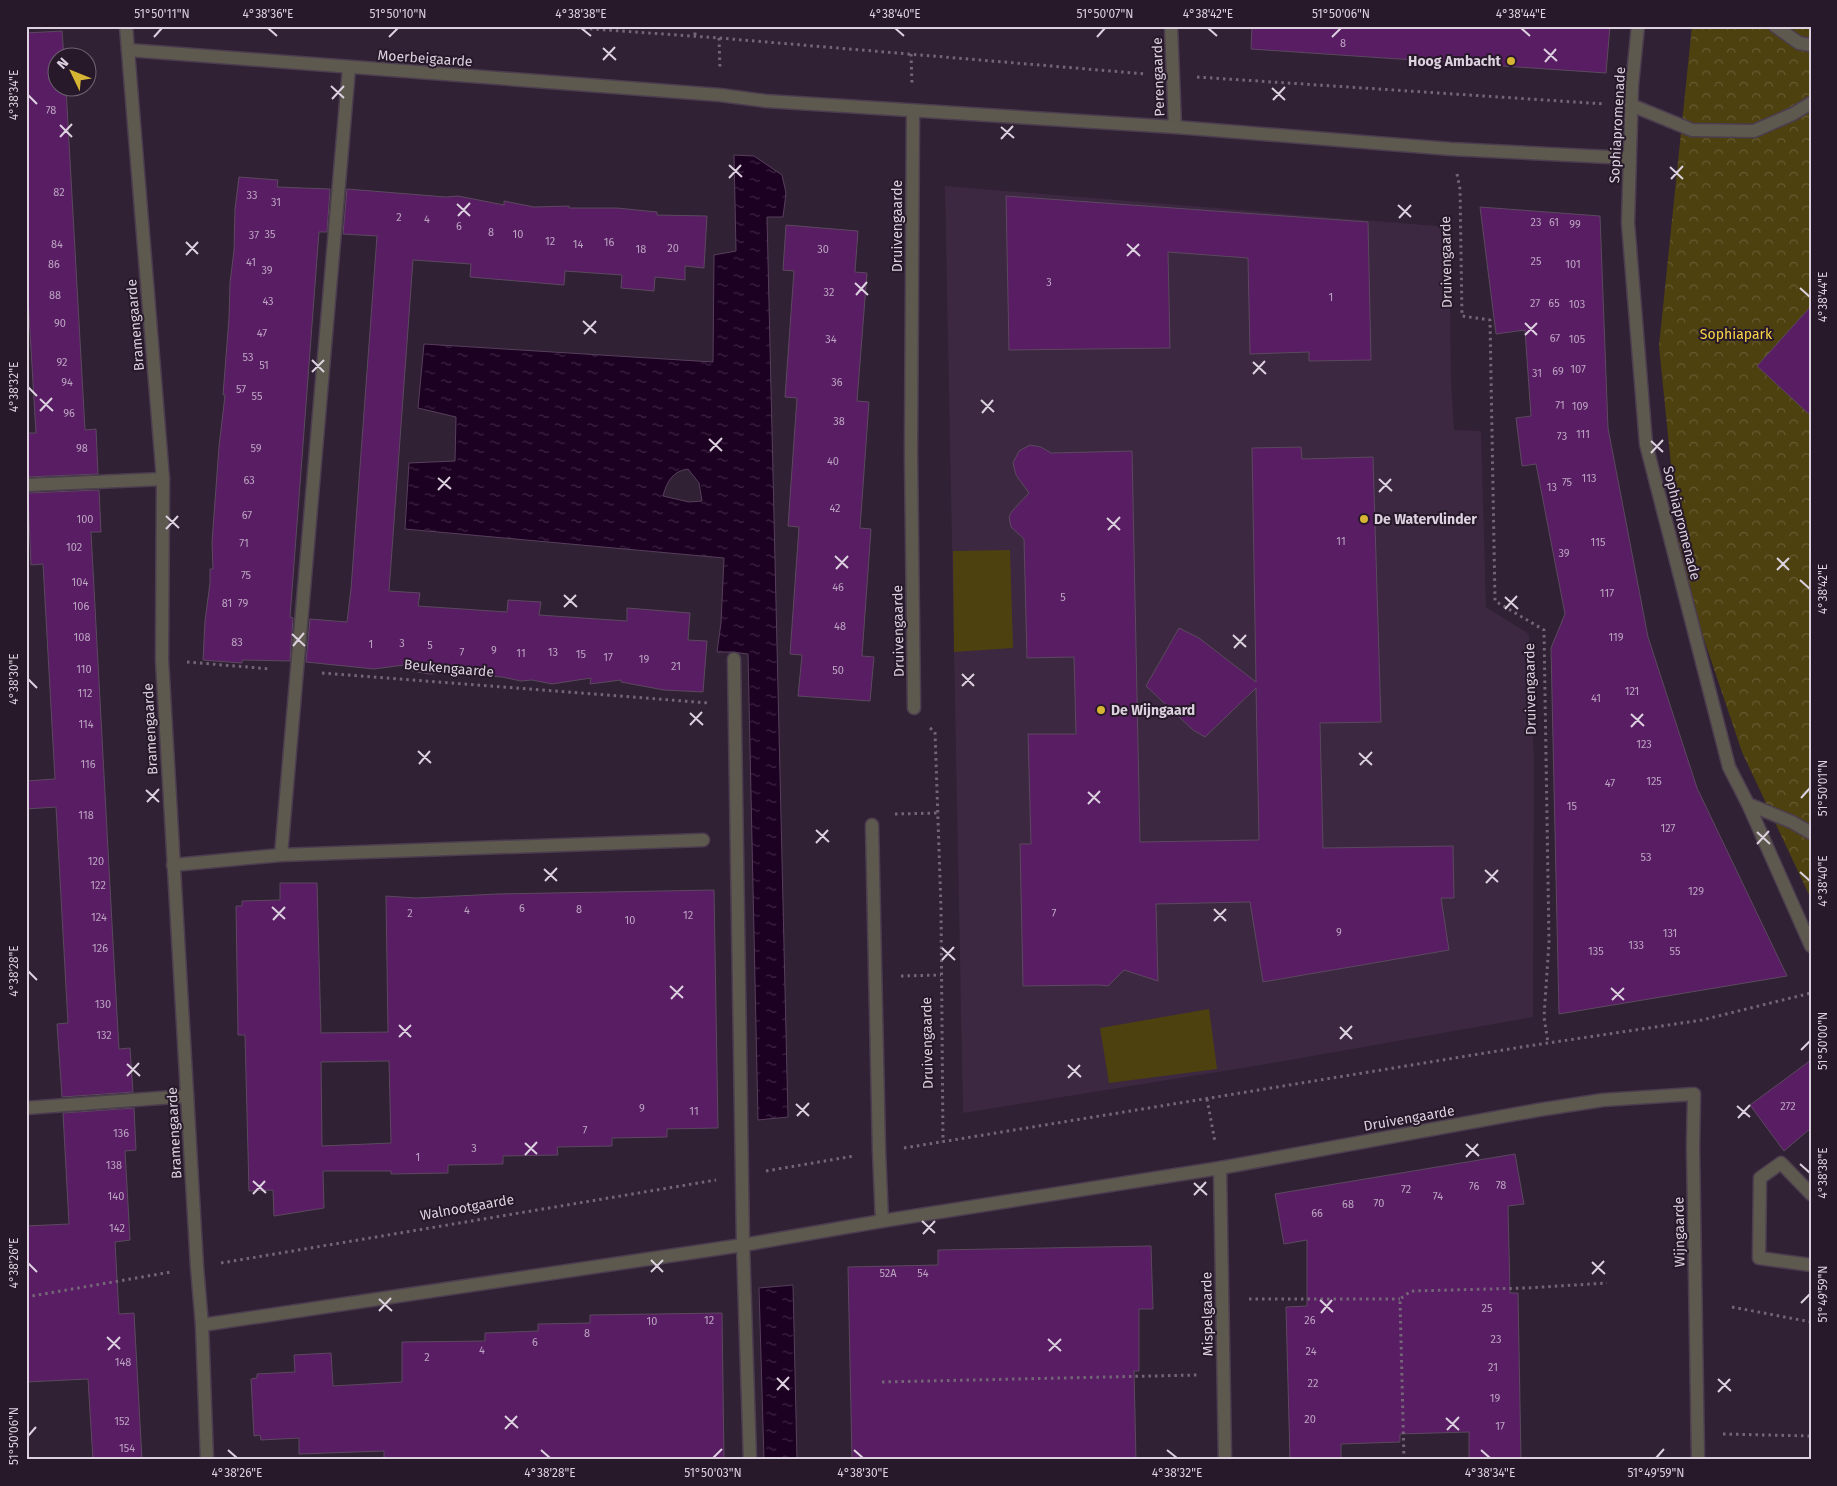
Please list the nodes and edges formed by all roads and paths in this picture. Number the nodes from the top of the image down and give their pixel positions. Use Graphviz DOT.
graph roads {
  1 [pos="126,26"];
  2 [pos="551,26"];
  3 [pos="696,26"];
  4 [pos="1171,26"];
  5 [pos="1638,26"];
  6 [pos="1774,26"];
  7 [pos="696,37"];
  8 [pos="1811,45"];
  9 [pos="128,50"];
  10 [pos="349,68"];
  11 [pos="1172,76"];
  12 [pos="1811,103"];
  13 [pos="1631,105"];
  14 [pos="913,111"];
  15 [pos="1174,128"];
  16 [pos="1451,149"];
  17 [pos="1629,158"];
  18 [pos="163,479"];
  19 [pos="26,485"];
  20 [pos="734,659"];
  21 [pos="162,660"];
  22 [pos="296,671"];
  23 [pos="734,705"];
  24 [pos="914,708"];
  25 [pos="1748,804"];
  26 [pos="938,813"];
  27 [pos="872,825"];
  28 [pos="1811,834"];
  29 [pos="703,840"];
  30 [pos="281,855"];
  31 [pos="173,865"];
  32 [pos="1811,946"];
  33 [pos="940,975"];
  34 [pos="876,977"];
  35 [pos="1811,993"];
  36 [pos="1548,1043"];
  37 [pos="187,1096"];
  38 [pos="1207,1099"];
  39 [pos="1603,1100"];
  40 [pos="26,1108"];
  41 [pos="943,1142"];
  42 [pos="879,1151"];
  43 [pos="1220,1168"];
  44 [pos="742,1175"];
  45 [pos="1811,1194"];
  46 [pos="882,1221"];
  47 [pos="743,1245"];
  48 [pos="1811,1265"];
  49 [pos="197,1267"];
  50 [pos="1607,1283"];
  51 [pos="26,1297"];
  52 [pos="1222,1299"];
  53 [pos="1400,1299"];
  54 [pos="1732,1307"];
  55 [pos="1811,1322"];
  56 [pos="202,1325"];
  57 [pos="1223,1375"];
  58 [pos="882,1382"];
  59 [pos="1698,1434"];
  60 [pos="1811,1436"];
  61 [pos="207,1460"];
  62 [pos="750,1460"];
  63 [pos="1225,1460"];
  64 [pos="1404,1460"];
  65 [pos="1698,1460"];
  1 -- 9 [label="street, Bramengaarde"];
  2 -- 7 [label="path"];
  3 -- 7 [label="path"];
  4 -- 11 [label="street, Perengaarde"];
  5 -- 13 [label="street, Sophiapromenade"];
  6 -- 8 [label="street"];
  7 -- 11 [label="path"];
  9 -- 10 [label="street, Moerbeigaarde"];
  9 -- 18 [label="street, Bramengaarde"];
  10 -- 14 [label="street, Moerbeigaarde"];
  10 -- 22 [label="street"];
  11 -- 13 [label="path"];
  11 -- 15 [label="street, Perengaarde"];
  12 -- 13 [label="street"];
  13 -- 17 [label="street, Sophiapromenade"];
  14 -- 15 [label="street"];
  14 -- 24 [label="street, Druivengaarde"];
  15 -- 16 [label="street"];
  16 -- 17 [label="street"];
  16 -- 36 [label="path, Druivengaarde"];
  17 -- 25 [label="street, Sophiapromenade"];
  18 -- 19 [label="street"];
  18 -- 21 [label="street, Bramengaarde"];
  20 -- 23 [label="street"];
  21 -- 22 [label="path, Beukengaarde"];
  21 -- 31 [label="street, Bramengaarde"];
  22 -- 23 [label="path, Beukengaarde"];
  22 -- 30 [label="street"];
  23 -- 44 [label="street"];
  24 -- 26 [label="path, Druivengaarde"];
  25 -- 28 [label="street"];
  25 -- 32 [label="street, Sophiapromenade"];
  26 -- 27 [label="path"];
  26 -- 33 [label="path, Druivengaarde"];
  27 -- 34 [label="street"];
  29 -- 30 [label="street"];
  30 -- 31 [label="street"];
  31 -- 37 [label="street, Bramengaarde"];
  33 -- 34 [label="path"];
  33 -- 41 [label="path, Druivengaarde"];
  34 -- 42 [label="street"];
  35 -- 36 [label="path"];
  36 -- 38 [label="path"];
  37 -- 40 [label="street"];
  37 -- 49 [label="street, Bramengaarde"];
  38 -- 41 [label="path"];
  38 -- 43 [label="path"];
  39 -- 43 [label="street, Druivengaarde"];
  39 -- 59 [label="street, Wijngaarde"];
  41 -- 42 [label="path"];
  42 -- 44 [label="path"];
  42 -- 46 [label="street"];
  43 -- 46 [label="street, Druivengaarde"];
  43 -- 52 [label="street, Mispelgaarde"];
  44 -- 47 [label="street"];
  44 -- 49 [label="path, Walnootgaarde"];
  45 -- 48 [label="street"];
  46 -- 47 [label="street, Druivengaarde"];
  47 -- 56 [label="street"];
  47 -- 62 [label="street"];
  49 -- 51 [label="path, Walnootgaarde"];
  49 -- 56 [label="street, Bramengaarde"];
  50 -- 53 [label="path"];
  52 -- 53 [label="path"];
  52 -- 57 [label="street, Mispelgaarde"];
  53 -- 64 [label="path"];
  54 -- 55 [label="path"];
  56 -- 61 [label="street, Bramengaarde"];
  57 -- 58 [label="path"];
  57 -- 63 [label="street, Mispelgaarde"];
  59 -- 60 [label="path"];
  59 -- 65 [label="street, Wijngaarde"];
}
